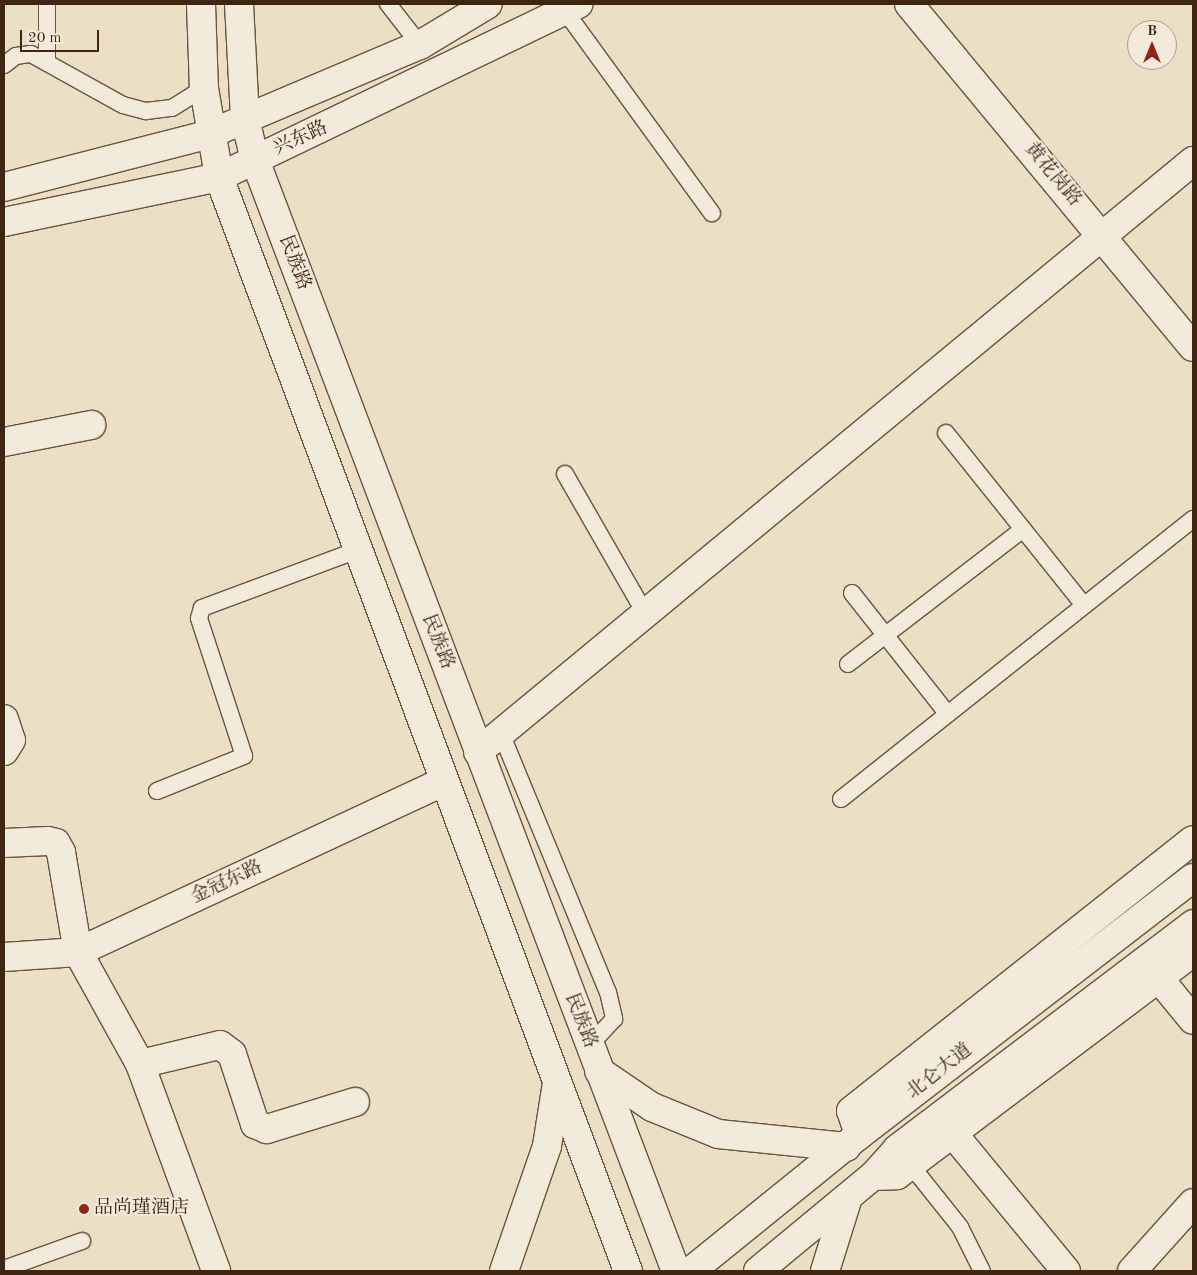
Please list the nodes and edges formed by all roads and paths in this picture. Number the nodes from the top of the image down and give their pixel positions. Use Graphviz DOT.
graph roads {
  1 [pos="47,4"];
  2 [pos="200,4"];
  3 [pos="239,4"];
  4 [pos="388,4"];
  5 [pos="488,4"];
  6 [pos="909,4"];
  7 [pos="572,7"];
  8 [pos="420,45"];
  9 [pos="47,60"];
  10 [pos="4,65"];
  11 [pos="204,88"];
  12 [pos="245,119"];
  13 [pos="210,134"];
  14 [pos="255,160"];
  15 [pos="1193,162"];
  16 [pos="218,177"];
  17 [pos="4,187"];
  18 [pos="712,213"];
  19 [pos="4,222"];
  20 [pos="1102,235"];
  21 [pos="1193,347"];
  22 [pos="92,425"];
  23 [pos="946,433"];
  24 [pos="4,442"];
  25 [pos="565,474"];
  26 [pos="1193,519"];
  27 [pos="1022,529"];
  28 [pos="358,550"];
  29 [pos="852,593"];
  30 [pos="1083,604"];
  31 [pos="646,613"];
  32 [pos="885,635"];
  33 [pos="848,664"];
  34 [pos="946,712"];
  35 [pos="4,719"];
  36 [pos="501,733"];
  37 [pos="4,752"];
  38 [pos="478,752"];
  39 [pos="442,782"];
  40 [pos="157,791"];
  41 [pos="841,798"];
  42 [pos="1193,840"];
  43 [pos="4,843"];
  44 [pos="1193,878"];
  45 [pos="1193,924"];
  46 [pos="78,952"];
  47 [pos="1193,952"];
  48 [pos="4,957"];
  49 [pos="1151,969"];
  50 [pos="1193,1020"];
  51 [pos="589,1046"];
  52 [pos="140,1064"];
  53 [pos="599,1072"];
  54 [pos="557,1081"];
  55 [pos="355,1102"];
  56 [pos="946,1124"];
  57 [pos="853,1141"];
  58 [pos="903,1157"];
  59 [pos="848,1197"];
  60 [pos="1193,1203"];
  61 [pos="82,1241"];
  62 [pos="4,1269"];
  63 [pos="216,1271"];
  64 [pos="504,1271"];
  65 [pos="628,1271"];
  66 [pos="676,1271"];
  67 [pos="691,1271"];
  68 [pos="758,1271"];
  69 [pos="825,1271"];
  70 [pos="982,1271"];
  71 [pos="1066,1271"];
  72 [pos="1132,1271"];
  1 -- 9 [label="lane"];
  2 -- 11 [label="main road"];
  3 -- 12 [label="main road, 民族路"];
  4 -- 8 [label="lane"];
  5 -- 8 [label="main road"];
  6 -- 20 [label="main road, 黄花岗路"];
  7 -- 14 [label="main road, 兴东路"];
  7 -- 18 [label="lane"];
  8 -- 12 [label="main road"];
  9 -- 10 [label="lane"];
  9 -- 11 [label="lane"];
  11 -- 13 [label="main road"];
  12 -- 13 [label="main road"];
  12 -- 14 [label="main road, 民族路"];
  13 -- 16 [label="main road"];
  13 -- 17 [label="main road"];
  14 -- 16 [label="main road, 兴东路"];
  14 -- 38 [label="main road, 民族路"];
  15 -- 20 [label="main road"];
  16 -- 19 [label="main road, 兴东路"];
  16 -- 28 [label="main road"];
  20 -- 21 [label="main road, 黄花岗路"];
  20 -- 31 [label="main road"];
  22 -- 24 [label="main road"];
  23 -- 27 [label="lane"];
  25 -- 31 [label="lane"];
  26 -- 30 [label="lane"];
  27 -- 30 [label="lane"];
  27 -- 32 [label="lane"];
  28 -- 39 [label="main road"];
  28 -- 40 [label="lane"];
  29 -- 32 [label="lane"];
  30 -- 34 [label="lane"];
  31 -- 36 [label="main road"];
  32 -- 33 [label="lane"];
  32 -- 34 [label="lane"];
  34 -- 41 [label="lane"];
  35 -- 37 [label="main road"];
  36 -- 38 [label="main road"];
  36 -- 51 [label="lane"];
  38 -- 51 [label="main road, 民族路"];
  39 -- 46 [label="main road, 金冠东路"];
  39 -- 54 [label="main road"];
  42 -- 57 [label="main road"];
  43 -- 46 [label="main road"];
  44 -- 57 [label="main road, 北仑大道"];
  45 -- 49 [label="main road, 北仑大道"];
  46 -- 48 [label="main road, 金冠东路"];
  46 -- 52 [label="main road"];
  47 -- 49 [label="main road"];
  49 -- 50 [label="main road"];
  49 -- 56 [label="main road, 北仑大道"];
  51 -- 53 [label="main road, 民族路"];
  52 -- 55 [label="main road"];
  52 -- 63 [label="main road"];
  53 -- 57 [label="main road"];
  53 -- 66 [label="main road, 民族路"];
  54 -- 64 [label="main road"];
  54 -- 65 [label="main road"];
  56 -- 58 [label="main road, 北仑大道"];
  56 -- 71 [label="main road"];
  57 -- 67 [label="main road, 北仑大道"];
  58 -- 59 [label="main road, 北仑大道"];
  58 -- 70 [label="lane"];
  59 -- 68 [label="main road, 北仑大道"];
  59 -- 69 [label="main road"];
  60 -- 72 [label="main road"];
  61 -- 62 [label="lane"];
}
